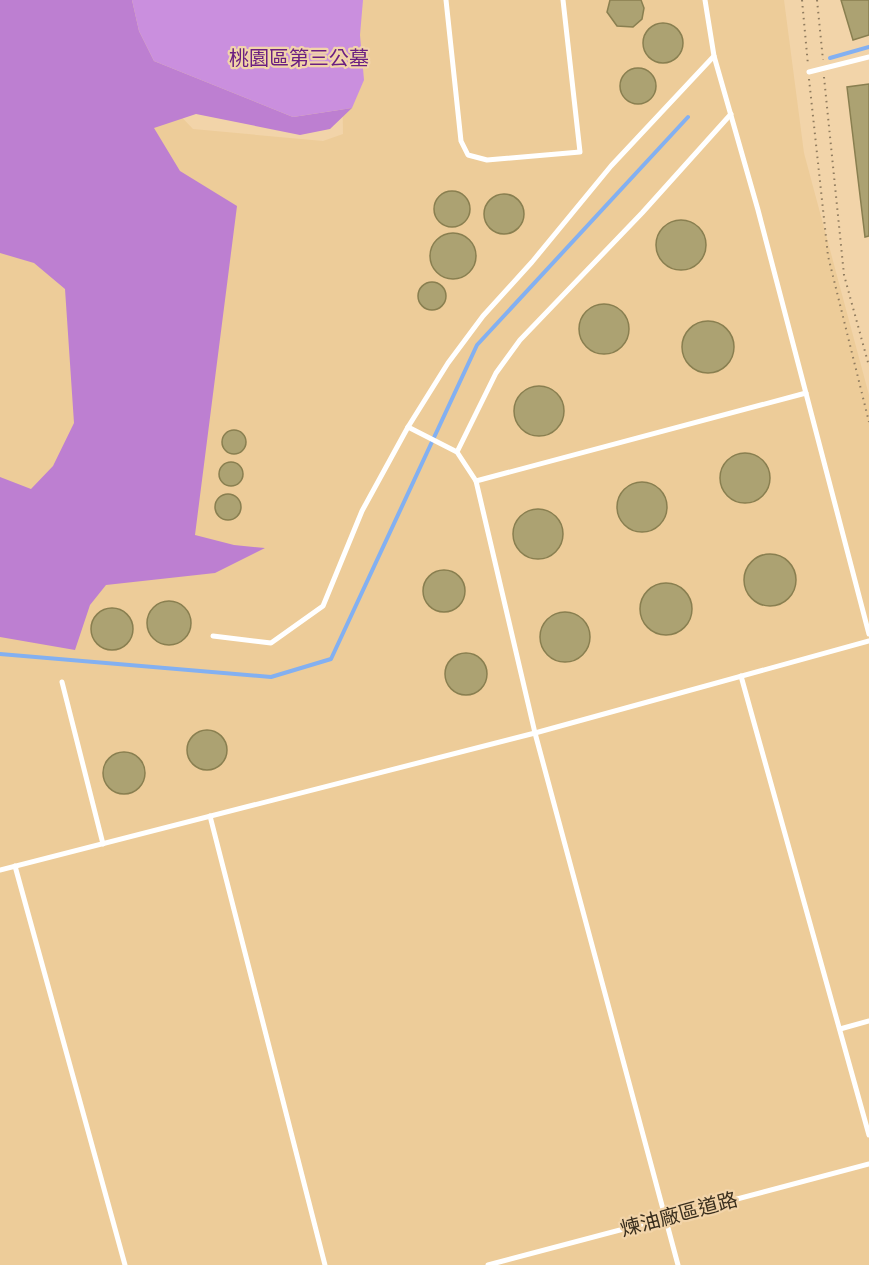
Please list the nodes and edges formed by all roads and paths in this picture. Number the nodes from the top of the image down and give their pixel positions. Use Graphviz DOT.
graph roads {
  1 [pos="446,0"];
  2 [pos="563,0"];
  3 [pos="705,0"];
  4 [pos="802,0"];
  5 [pos="817,0"];
  6 [pos="714,56"];
  7 [pos="869,57"];
  8 [pos="823,68"];
  9 [pos="809,72"];
  10 [pos="731,114"];
  11 [pos="869,366"];
  12 [pos="806,393"];
  13 [pos="869,422"];
  14 [pos="408,428"];
  15 [pos="457,452"];
  16 [pos="476,481"];
  17 [pos="869,634"];
  18 [pos="213,636"];
  19 [pos="869,641"];
  20 [pos="741,676"];
  21 [pos="62,682"];
  22 [pos="535,733"];
  23 [pos="210,816"];
  24 [pos="103,844"];
  25 [pos="15,866"];
  26 [pos="0,870"];
  27 [pos="869,1021"];
  28 [pos="840,1029"];
  29 [pos="869,1134"];
  30 [pos="869,1164"];
  31 [pos="665,1218"];
  32 [pos="125,1265"];
  33 [pos="325,1265"];
  34 [pos="488,1265"];
  35 [pos="678,1265"];
  1 -- 2 [label="lane"];
  3 -- 6 [label="lane"];
  4 -- 9 [label="path"];
  5 -- 8 [label="path"];
  6 -- 10 [label="lane"];
  6 -- 14 [label="lane"];
  7 -- 8 [label="lane"];
  8 -- 9 [label="lane"];
  8 -- 11 [label="path"];
  9 -- 13 [label="path"];
  10 -- 12 [label="lane"];
  10 -- 15 [label="lane"];
  12 -- 16 [label="lane"];
  12 -- 17 [label="lane"];
  14 -- 15 [label="lane"];
  14 -- 18 [label="lane"];
  15 -- 16 [label="lane"];
  16 -- 22 [label="lane"];
  19 -- 20 [label="lane"];
  20 -- 22 [label="lane"];
  20 -- 28 [label="lane"];
  21 -- 24 [label="lane"];
  22 -- 23 [label="lane"];
  22 -- 31 [label="lane"];
  23 -- 24 [label="lane"];
  23 -- 33 [label="lane"];
  24 -- 25 [label="lane"];
  25 -- 26 [label="lane"];
  25 -- 32 [label="lane"];
  27 -- 28 [label="lane"];
  28 -- 29 [label="lane"];
  30 -- 31 [label="lane, 煉油廠區道路"];
  31 -- 34 [label="lane, 煉油廠區道路"];
  31 -- 35 [label="lane"];
}
